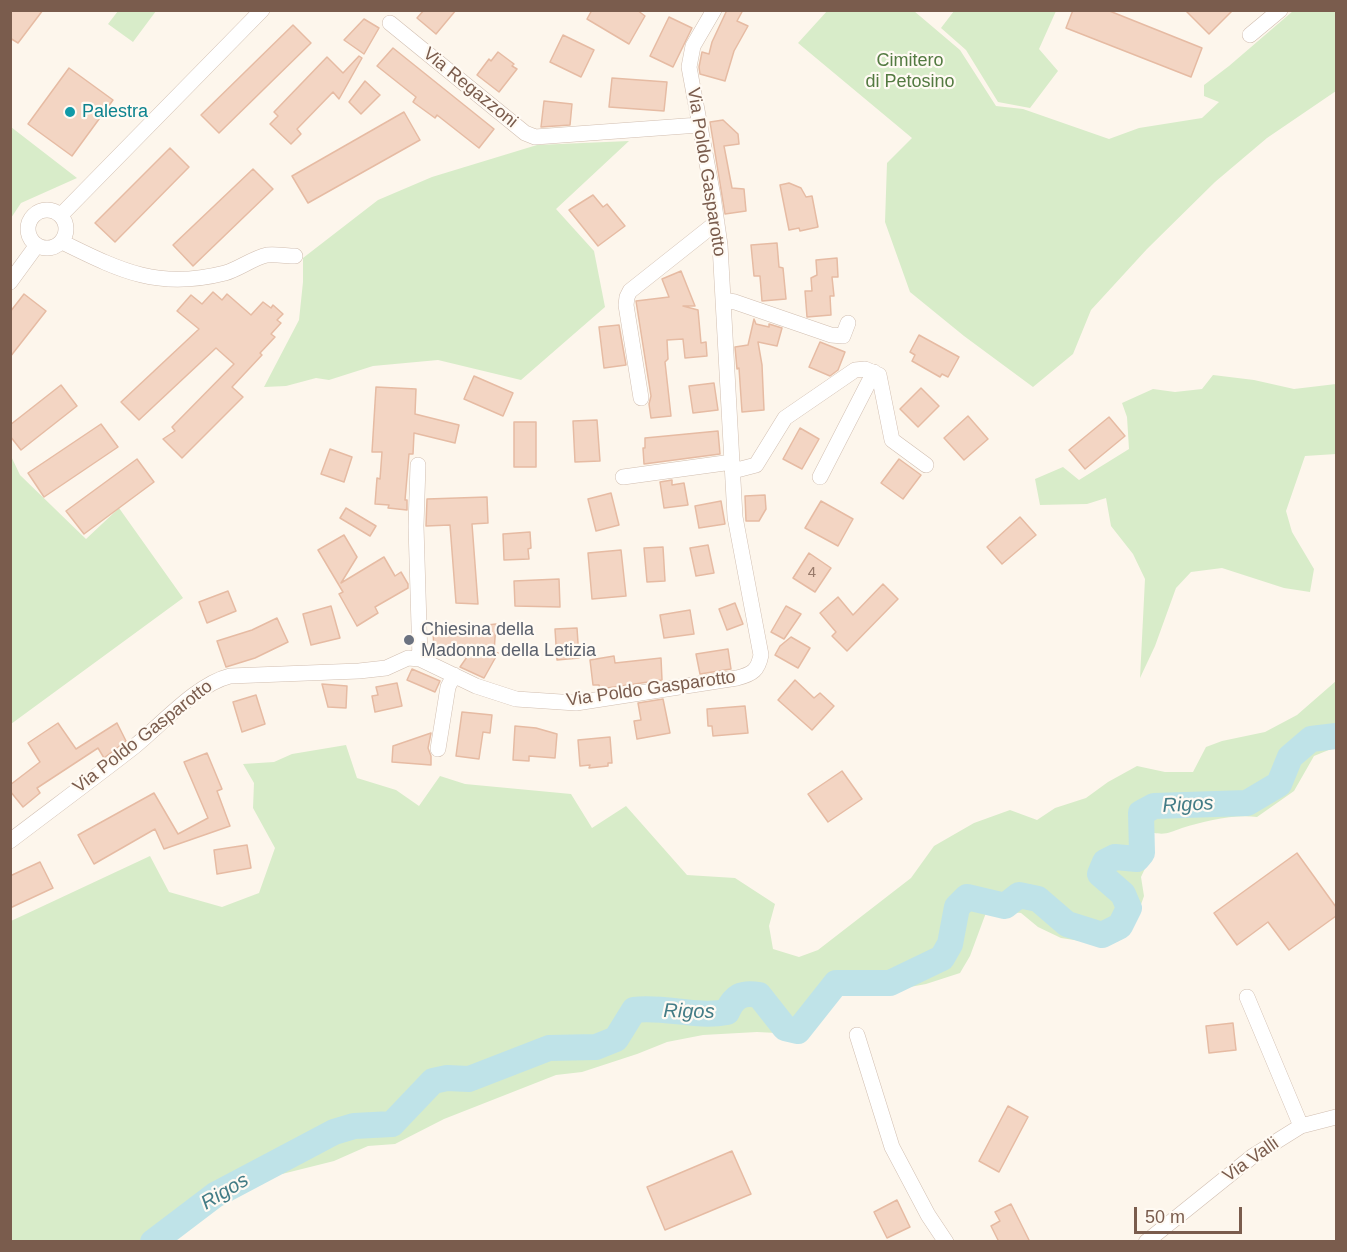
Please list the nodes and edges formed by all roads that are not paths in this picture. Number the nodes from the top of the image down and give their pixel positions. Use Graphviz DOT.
graph roads {
  1 [pos="262,10"];
  2 [pos="714,10"];
  3 [pos="1280,10"];
  4 [pos="390,23"];
  5 [pos="1250,35"];
  6 [pos="699,125"];
  7 [pos="61,215"];
  8 [pos="717,222"];
  9 [pos="62,242"];
  10 [pos="37,245"];
  11 [pos="295,256"];
  12 [pos="10,282"];
  13 [pos="723,300"];
  14 [pos="848,323"];
  15 [pos="874,372"];
  16 [pos="641,398"];
  17 [pos="418,465"];
  18 [pos="926,465"];
  19 [pos="732,466"];
  20 [pos="623,477"];
  21 [pos="820,477"];
  22 [pos="420,659"];
  23 [pos="454,675"];
  24 [pos="438,749"];
  25 [pos="10,841"];
  26 [pos="1247,997"];
  27 [pos="857,1035"];
  28 [pos="1336,1117"];
  29 [pos="1301,1126"];
  30 [pos="946,1242"];
  31 [pos="1146,1242"];
  1 -- 7 [label="street"];
  2 -- 6 [label="street, Via Poldo Gasparotto"];
  3 -- 5 [label="street"];
  4 -- 6 [label="street, Via Regazzoni"];
  6 -- 8 [label="street, Via Poldo Gasparotto"];
  7 -- 9 [label="street"];
  7 -- 10 [label="street"];
  8 -- 13 [label="street, Via Poldo Gasparotto"];
  8 -- 16 [label="street"];
  9 -- 10 [label="street"];
  9 -- 11 [label="street"];
  10 -- 12 [label="street"];
  13 -- 14 [label="street"];
  13 -- 19 [label="street, Via Poldo Gasparotto"];
  15 -- 18 [label="street"];
  15 -- 19 [label="street"];
  15 -- 21 [label="street"];
  17 -- 22 [label="street"];
  19 -- 20 [label="street"];
  19 -- 23 [label="street, Via Poldo Gasparotto"];
  22 -- 23 [label="street, Via Poldo Gasparotto"];
  22 -- 25 [label="street, Via Poldo Gasparotto"];
  23 -- 24 [label="street"];
  26 -- 29 [label="street"];
  27 -- 30 [label="street"];
  28 -- 29 [label="street, Via Valli"];
  29 -- 31 [label="street, Via Valli"];
}
